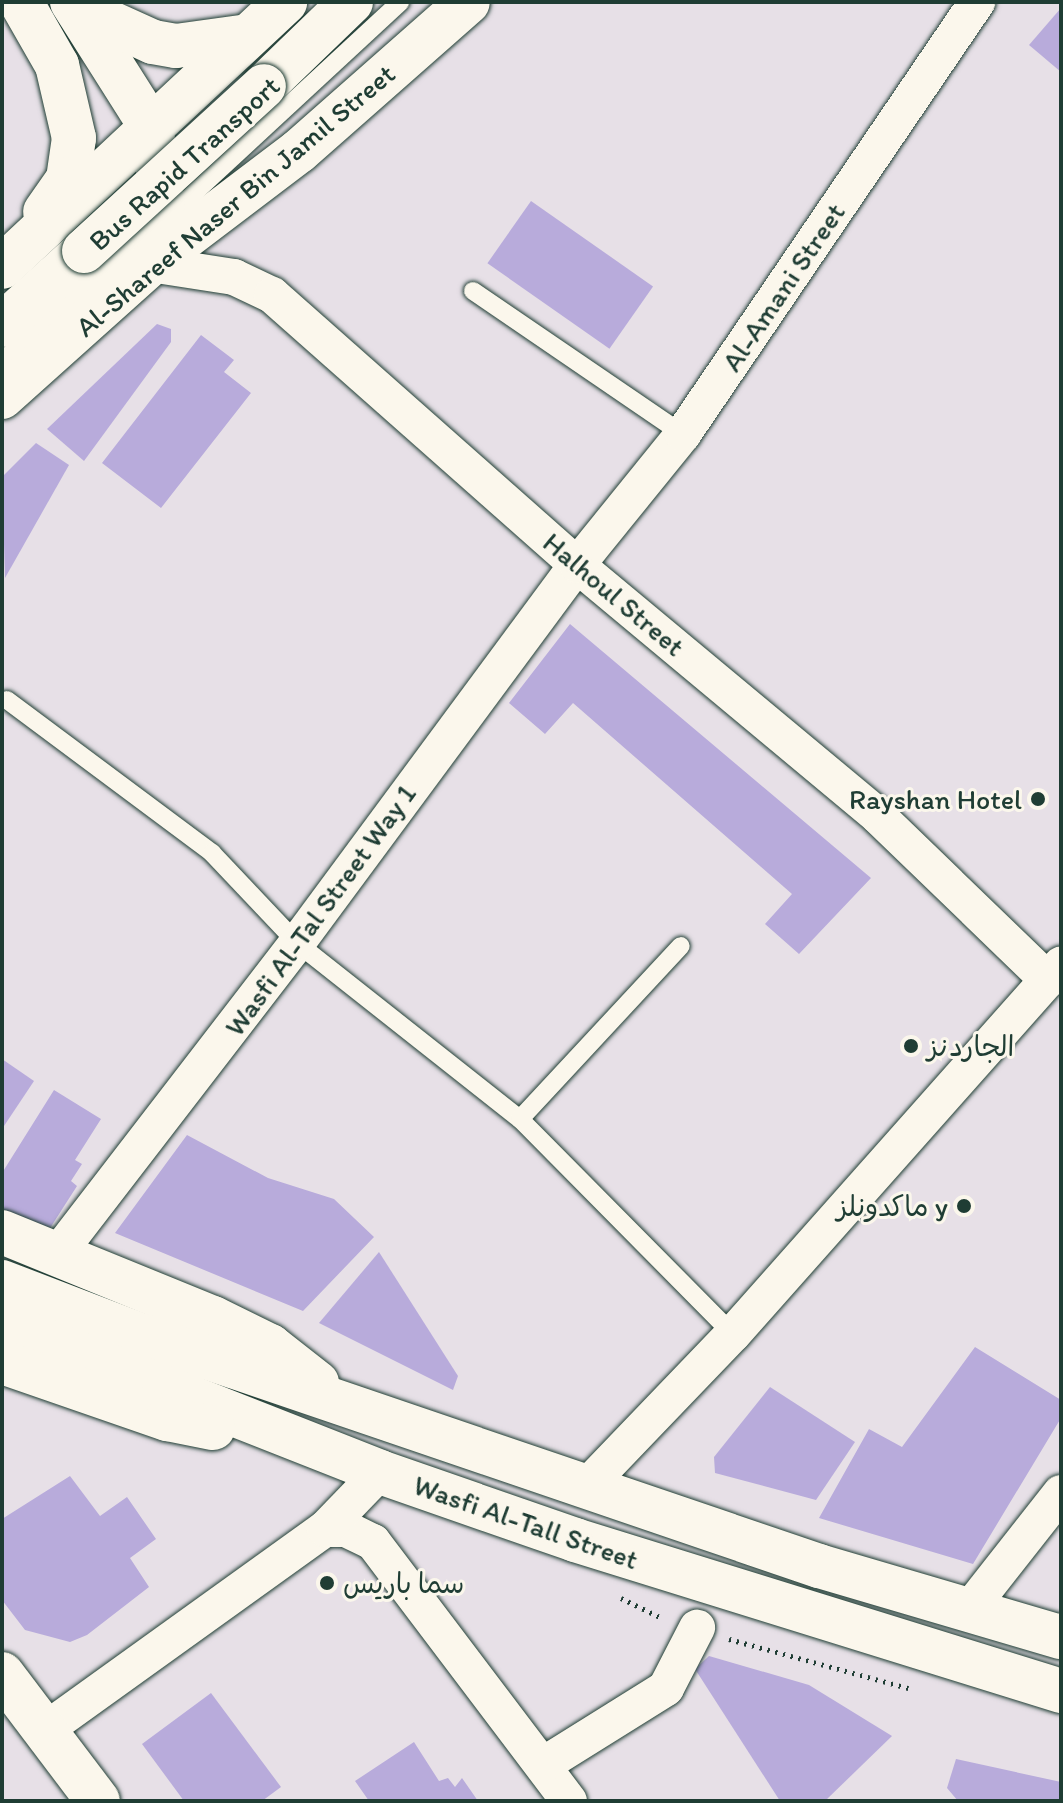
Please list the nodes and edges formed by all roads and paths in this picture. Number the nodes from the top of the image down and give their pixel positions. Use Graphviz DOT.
graph roads {
  1 [pos="21,2"];
  2 [pos="285,2"];
  3 [pos="351,2"];
  4 [pos="400,2"];
  5 [pos="468,2"];
  6 [pos="977,2"];
  7 [pos="75,5"];
  8 [pos="248,36"];
  9 [pos="151,127"];
  10 [pos="96,179"];
  11 [pos="157,239"];
  12 [pos="5,264"];
  13 [pos="473,291"];
  14 [pos="2,325"];
  15 [pos="2,361"];
  16 [pos="2,397"];
  17 [pos="683,434"];
  18 [pos="577,565"];
  19 [pos="7,700"];
  20 [pos="297,943"];
  21 [pos="681,946"];
  22 [pos="1054,972"];
  23 [pos="520,1119"];
  24 [pos="2,1232"];
  25 [pos="59,1252"];
  26 [pos="2,1282"];
  27 [pos="2,1323"];
  28 [pos="733,1334"];
  29 [pos="127,1350"];
  30 [pos="2,1362"];
  31 [pos="344,1404"];
  32 [pos="309,1443"];
  33 [pos="380,1472"];
  34 [pos="587,1486"];
  35 [pos="1061,1493"];
  36 [pos="325,1529"];
  37 [pos="608,1591"];
  38 [pos="968,1611"];
  39 [pos="697,1628"];
  40 [pos="1061,1637"];
  41 [pos="2,1674"];
  42 [pos="916,1689"];
  43 [pos="1061,1691"];
  44 [pos="45,1730"];
  45 [pos="543,1765"];
  46 [pos="98,1801"];
  47 [pos="569,1801"];
  1 -- 12 [label="main road"];
  2 -- 8 [label="main road"];
  3 -- 14 [label="main road, Al-Shareef Naser Bin Jamil Street, bridge"];
  4 -- 11 [label="lane, Bus Rapid Transport"];
  5 -- 11 [label="main road, Al-Shareef Naser Bin Jamil Street"];
  6 -- 17 [label="street, Al-Amani Street"];
  7 -- 8 [label="main road"];
  7 -- 9 [label="main road"];
  8 -- 9 [label="main road"];
  9 -- 10 [label="main road"];
  9 -- 11 [label="main road"];
  10 -- 11 [label="main road"];
  10 -- 12 [label="main road"];
  11 -- 15 [label="lane, Bus Rapid Transport"];
  11 -- 16 [label="main road, Al-Shareef Naser Bin Jamil Street"];
  11 -- 18 [label="street, Halhoul Street"];
  13 -- 17 [label="lane"];
  17 -- 18 [label="street, Al-Amani Street"];
  18 -- 20 [label="street, Wasfi Al-Tal Street Way 1"];
  18 -- 22 [label="street, Halhoul Street"];
  19 -- 20 [label="lane"];
  20 -- 23 [label="lane"];
  20 -- 25 [label="street, Wasfi Al-Tal Street Way 1"];
  21 -- 23 [label="lane"];
  22 -- 28 [label="street"];
  23 -- 28 [label="lane"];
  24 -- 25 [label="main road"];
  25 -- 31 [label="main road"];
  26 -- 29 [label="main road, Wasfi Al-Tall Street"];
  27 -- 29 [label="main road, Wasfi Al-Tall Street"];
  28 -- 34 [label="street"];
  29 -- 31 [label="main road, Wasfi Al-Tall Street"];
  29 -- 32 [label="main road, Wasfi Al-Tall Street"];
  30 -- 32 [label="main road"];
  31 -- 34 [label="main road, Wasfi Al-Tall Street"];
  32 -- 33 [label="main road, Wasfi Al-Tall Street"];
  33 -- 36 [label="street"];
  33 -- 43 [label="main road, Wasfi Al-Tall Street"];
  34 -- 38 [label="main road, Wasfi Al-Tall Street"];
  35 -- 38 [label="street"];
  36 -- 44 [label="street"];
  36 -- 45 [label="street"];
  37 -- 39 [label="path"];
  38 -- 40 [label="main road, Wasfi Al-Tall Street"];
  39 -- 42 [label="path"];
  39 -- 45 [label="street"];
  41 -- 44 [label="main road"];
  44 -- 46 [label="main road"];
  45 -- 47 [label="street"];
}
